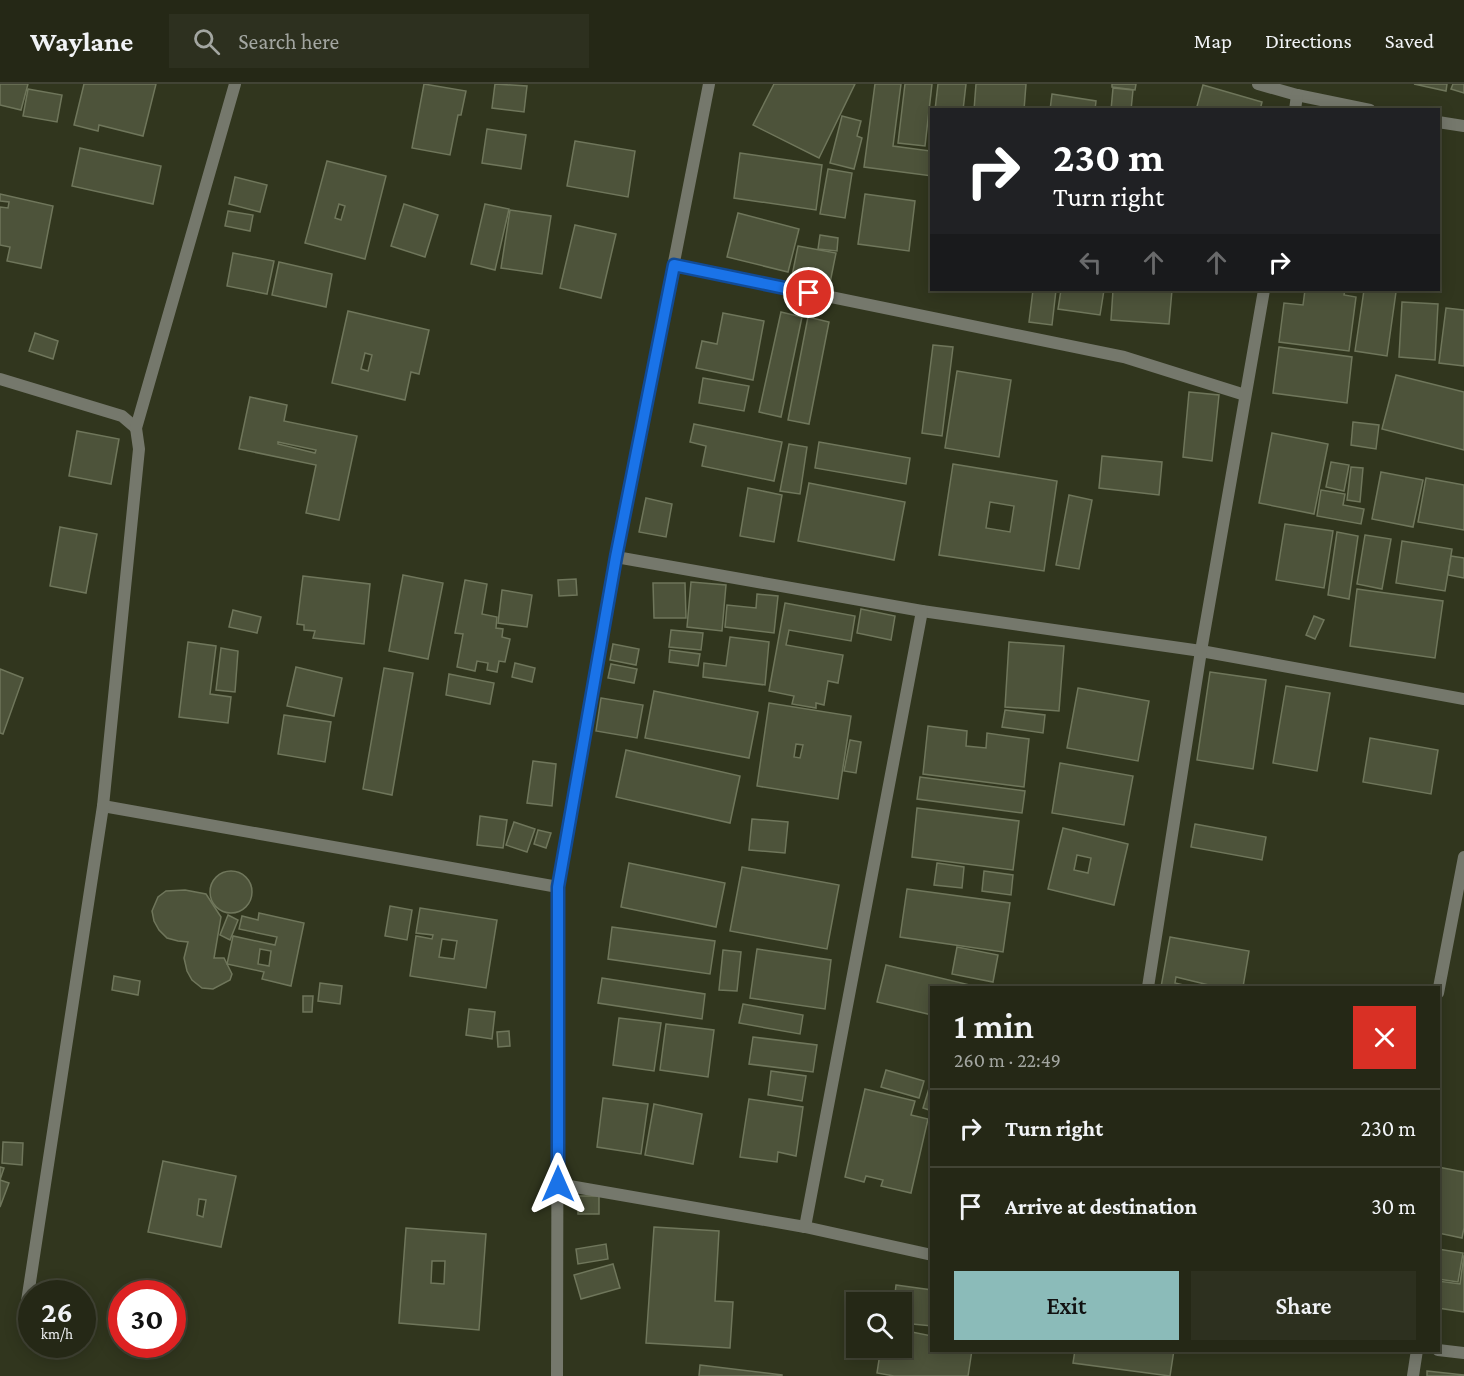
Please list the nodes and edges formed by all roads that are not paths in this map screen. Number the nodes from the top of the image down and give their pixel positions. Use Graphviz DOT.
graph roads {
  1 [pos="235,84"];
  2 [pos="709,84"];
  3 [pos="1258,84"];
  4 [pos="1297,95"];
  5 [pos="1294,108"];
  6 [pos="1360,108"];
  7 [pos="1440,122"];
  8 [pos="1464,126"];
  9 [pos="674,265"];
  10 [pos="1264,291"];
  11 [pos="0,379"];
  12 [pos="1245,395"];
  13 [pos="136,428"];
  14 [pos="616,557"];
  15 [pos="922,611"];
  16 [pos="1201,651"];
  17 [pos="1464,699"];
  18 [pos="104,806"];
  19 [pos="1464,857"];
  20 [pos="558,887"];
  21 [pos="1149,986"];
  22 [pos="1439,986"];
  23 [pos="558,1184"];
  24 [pos="805,1227"];
  25 [pos="930,1255"];
  26 [pos="30,1280"];
  27 [pos="1440,1350"];
  28 [pos="1417,1352"];
  29 [pos="1464,1353"];
  30 [pos="557,1376"];
  31 [pos="1413,1376"];
  1 -- 13 [label="street"];
  2 -- 9 [label="street"];
  3 -- 4 [label="street"];
  4 -- 5 [label="street"];
  4 -- 6 [label="street"];
  7 -- 8 [label="street"];
  9 -- 12 [label="street"];
  9 -- 14 [label="street"];
  10 -- 12 [label="street"];
  11 -- 13 [label="street"];
  12 -- 16 [label="street"];
  13 -- 18 [label="street"];
  14 -- 15 [label="street"];
  14 -- 20 [label="street"];
  15 -- 16 [label="street"];
  15 -- 24 [label="street"];
  16 -- 17 [label="street"];
  16 -- 21 [label="street"];
  18 -- 20 [label="street"];
  18 -- 26 [label="street"];
  19 -- 22 [label="street"];
  20 -- 23 [label="street"];
  23 -- 24 [label="street"];
  23 -- 30 [label="street"];
  24 -- 25 [label="street"];
  27 -- 29 [label="street"];
  28 -- 31 [label="street"];
}
